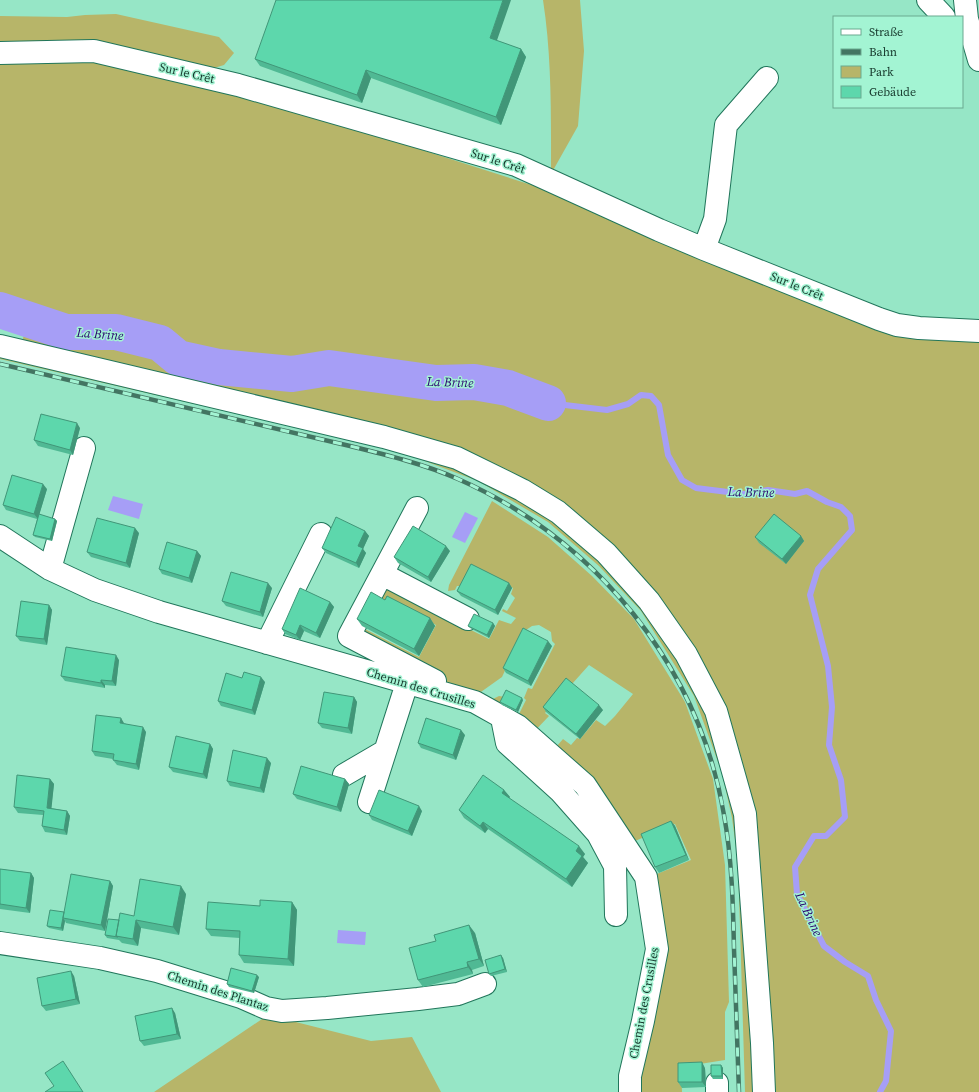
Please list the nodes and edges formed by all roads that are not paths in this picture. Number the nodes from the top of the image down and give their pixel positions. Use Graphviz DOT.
graph roads {
  1 [pos="928,0"];
  2 [pos="964,13"];
  3 [pos="943,16"];
  4 [pos="0,53"];
  5 [pos="979,60"];
  6 [pos="767,78"];
  7 [pos="704,249"];
  8 [pos="979,331"];
  9 [pos="0,346"];
  10 [pos="84,448"];
  11 [pos="417,508"];
  12 [pos="320,534"];
  13 [pos="0,536"];
  14 [pos="50,568"];
  15 [pos="382,574"];
  16 [pos="468,619"];
  17 [pos="267,643"];
  18 [pos="406,683"];
  19 [pos="475,702"];
  20 [pos="502,718"];
  21 [pos="384,751"];
  22 [pos="344,776"];
  23 [pos="368,802"];
  24 [pos="616,915"];
  25 [pos="0,942"];
  26 [pos="485,984"];
  27 [pos="630,1092"];
  28 [pos="764,1092"];
  1 -- 3 [label="street"];
  2 -- 5 [label="street"];
  4 -- 7 [label="street, Sur le Crêt"];
  6 -- 7 [label="street"];
  7 -- 8 [label="street, Sur le Crêt"];
  9 -- 28 [label="street"];
  10 -- 14 [label="street"];
  11 -- 15 [label="street"];
  12 -- 17 [label="street"];
  13 -- 14 [label="street, Chemin des Crusilles"];
  14 -- 17 [label="street, Chemin des Crusilles"];
  15 -- 16 [label="street"];
  15 -- 19 [label="street"];
  17 -- 18 [label="street, Chemin des Crusilles"];
  18 -- 19 [label="street, Chemin des Crusilles"];
  18 -- 21 [label="street"];
  19 -- 20 [label="street, Chemin des Crusilles"];
  20 -- 24 [label="street"];
  20 -- 27 [label="street, Chemin des Crusilles"];
  21 -- 22 [label="street"];
  21 -- 23 [label="street"];
  25 -- 26 [label="street, Chemin des Plantaz"];
}
